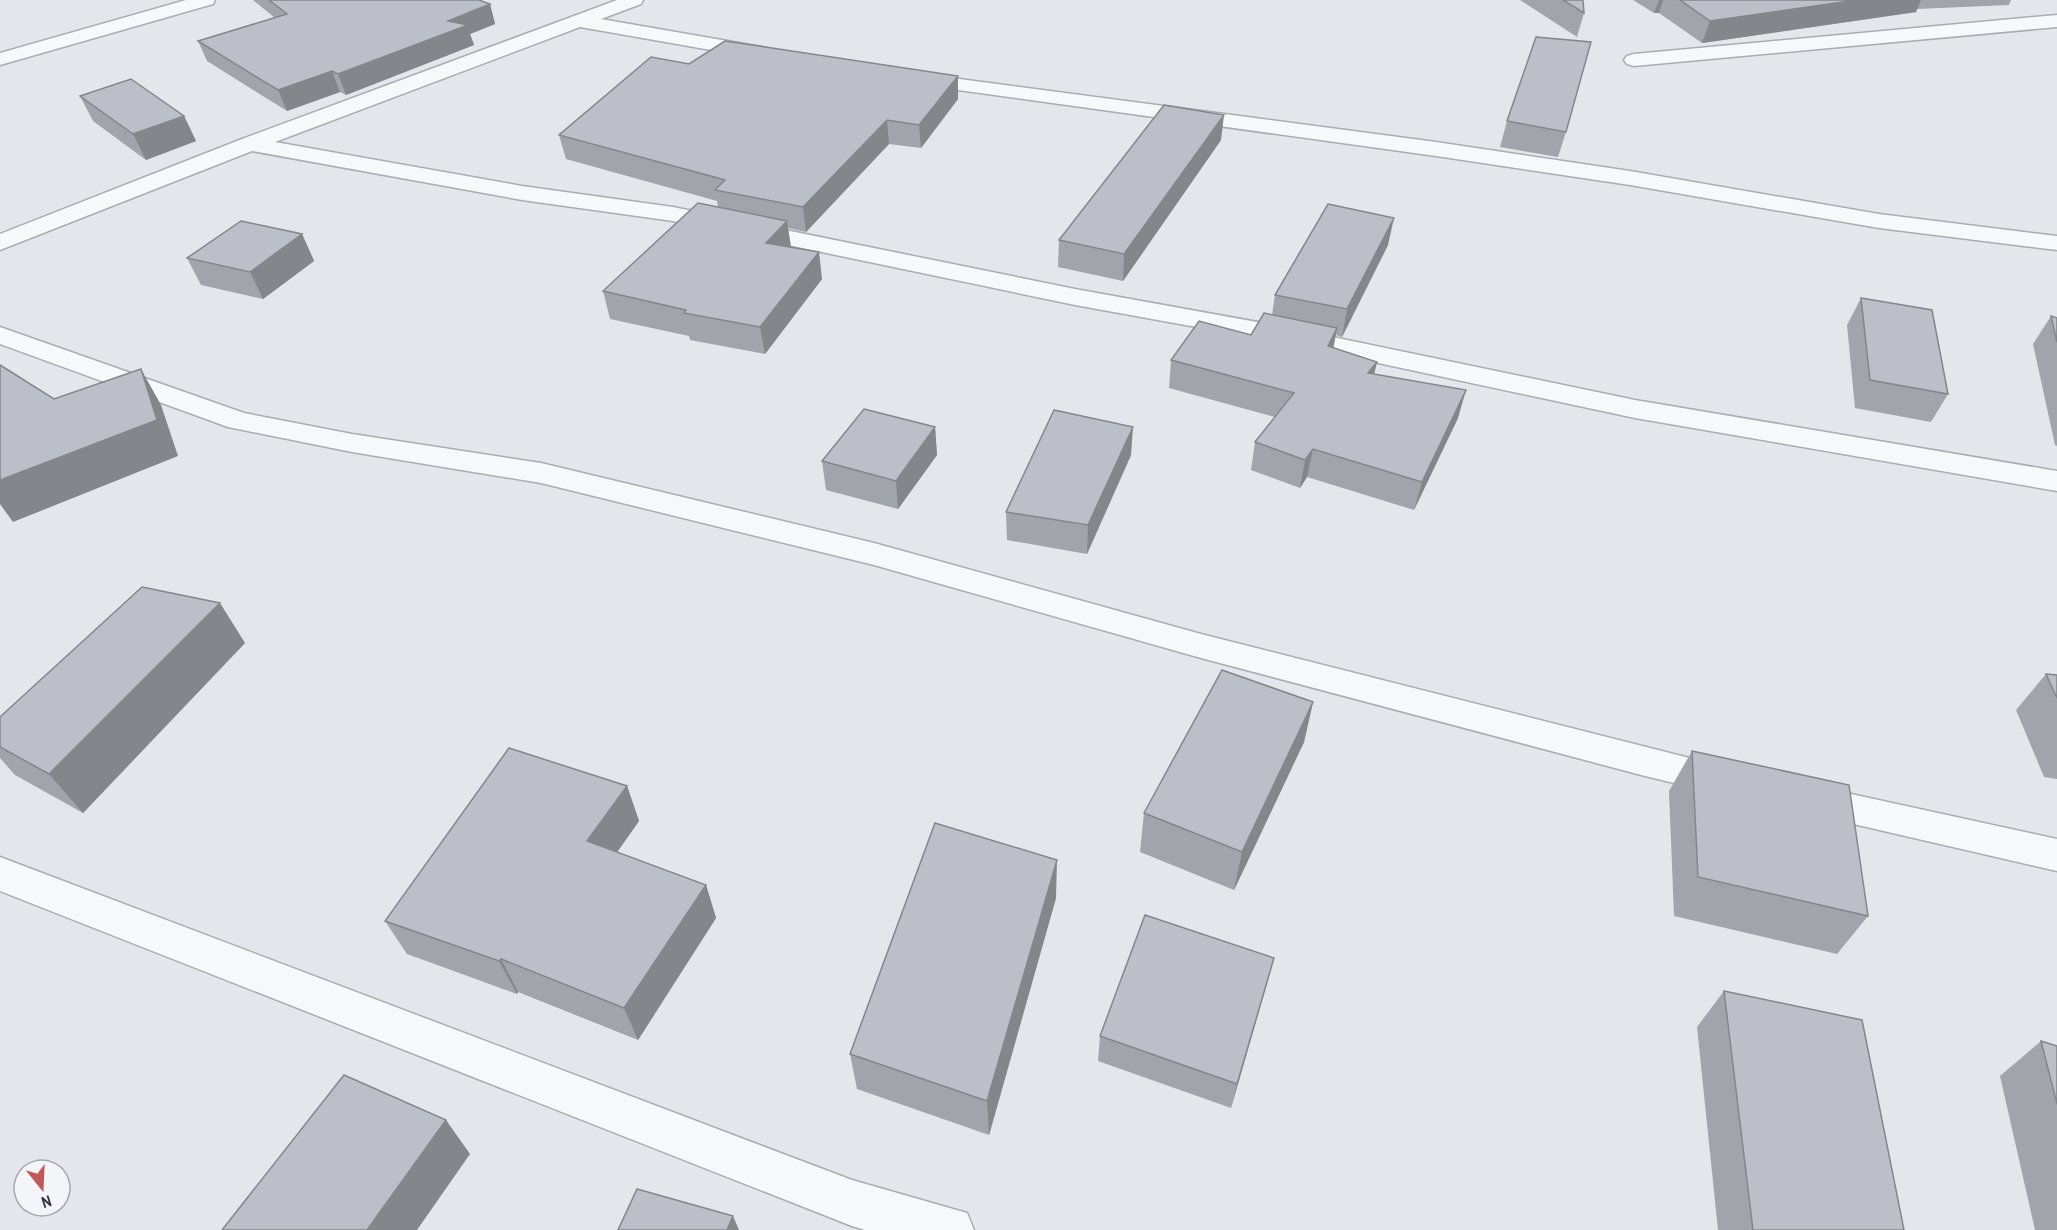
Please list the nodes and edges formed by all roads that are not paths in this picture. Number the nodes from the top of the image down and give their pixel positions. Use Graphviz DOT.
graph roads {
  1 [pos="206,0"];
  2 [pos="634,0"];
  3 [pos="575,20"];
  4 [pos="2057,21"];
  5 [pos="782,56"];
  6 [pos="0,59"];
  7 [pos="1635,60"];
  8 [pos="897,76"];
  9 [pos="250,144"];
  10 [pos="0,243"];
  11 [pos="2057,243"];
  12 [pos="0,335"];
  13 [pos="2057,481"];
  14 [pos="1748,786"];
  15 [pos="1783,793"];
  16 [pos="2057,855"];
  17 [pos="0,874"];
  18 [pos="950,1230"];
  1 -- 6 [label="street"];
  2 -- 3 [label="street"];
  3 -- 5 [label="street"];
  3 -- 9 [label="street"];
  4 -- 7 [label="street"];
  8 -- 11 [label="street"];
  9 -- 10 [label="street"];
  9 -- 13 [label="street"];
  12 -- 14 [label="street"];
  15 -- 16 [label="street"];
  17 -- 18 [label="street"];
}
